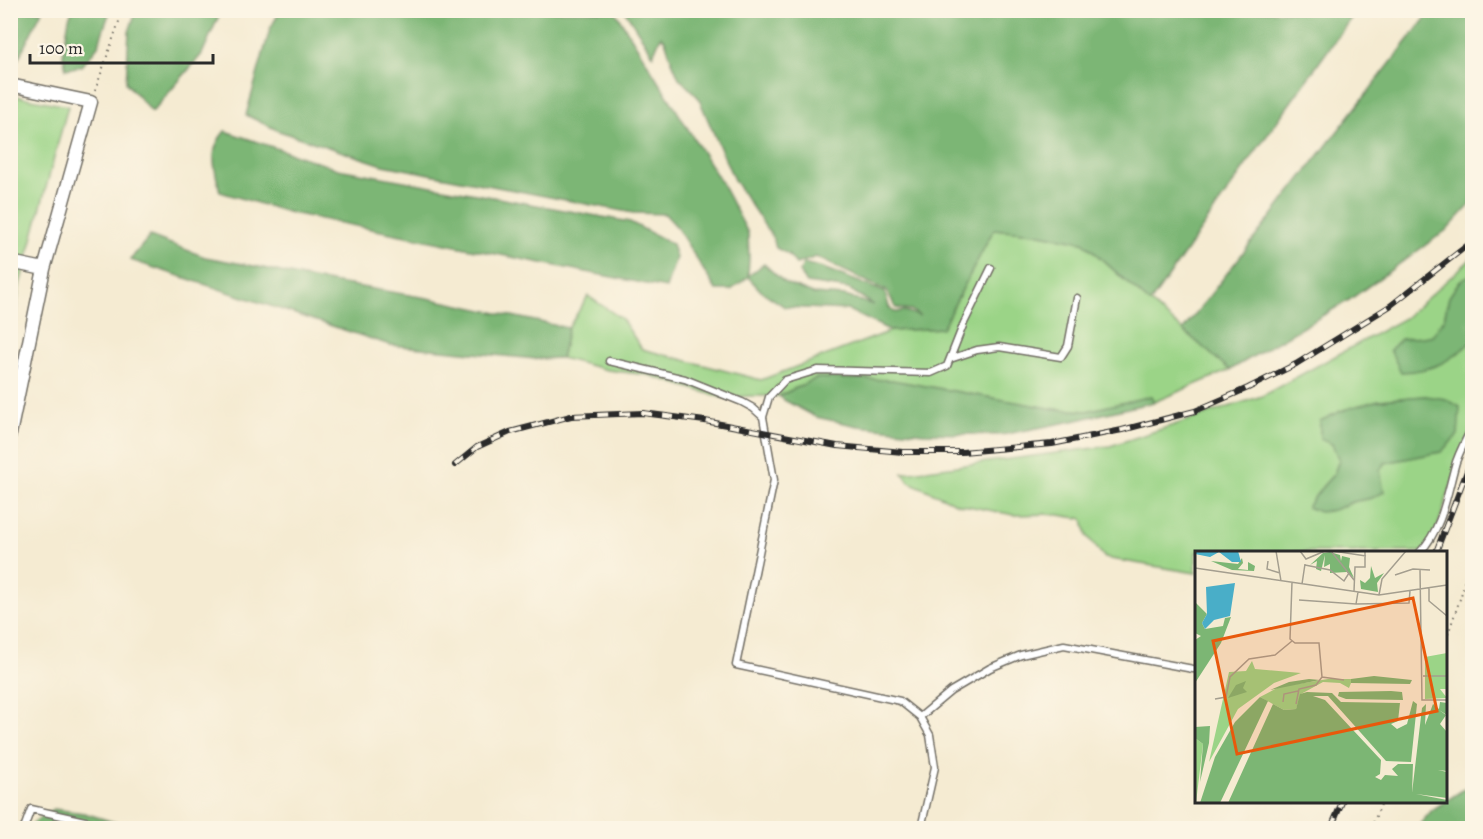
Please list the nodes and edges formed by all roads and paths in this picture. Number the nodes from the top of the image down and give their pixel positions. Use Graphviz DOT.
graph roads {
  1 [pos="123,10"];
  2 [pos="10,85"];
  3 [pos="91,102"];
  4 [pos="10,262"];
  5 [pos="991,268"];
  6 [pos="44,269"];
  7 [pos="1077,298"];
  8 [pos="950,358"];
  9 [pos="609,361"];
  10 [pos="763,417"];
  11 [pos="1473,428"];
  12 [pos="10,434"];
  13 [pos="1473,547"];
  14 [pos="1421,551"];
  15 [pos="1447,637"];
  16 [pos="1195,669"];
  17 [pos="920,717"];
  18 [pos="1381,803"];
  19 [pos="24,828"];
  20 [pos="116,828"];
  21 [pos="921,828"];
  22 [pos="1371,828"];
  1 -- 3 [label="path"];
  2 -- 3 [label="street"];
  3 -- 6 [label="street"];
  4 -- 6 [label="street"];
  5 -- 8 [label="lane"];
  6 -- 12 [label="street"];
  7 -- 8 [label="lane"];
  8 -- 10 [label="lane"];
  9 -- 10 [label="lane"];
  10 -- 17 [label="lane"];
  11 -- 14 [label="lane"];
  13 -- 15 [label="path"];
  16 -- 17 [label="lane"];
  17 -- 21 [label="lane"];
  18 -- 22 [label="path"];
  19 -- 20 [label="lane"];
}
